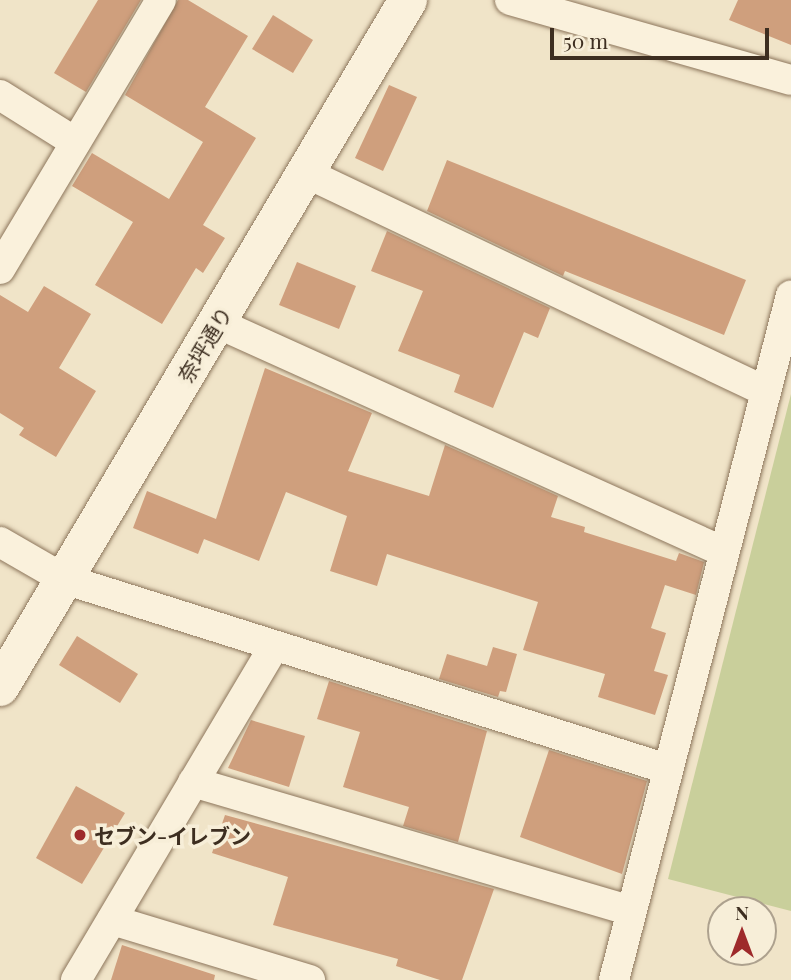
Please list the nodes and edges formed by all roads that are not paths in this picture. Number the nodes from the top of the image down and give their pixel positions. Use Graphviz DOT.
graph roads {
  1 [pos="161,0"];
  2 [pos="408,0"];
  3 [pos="510,0"];
  4 [pos="791,80"];
  5 [pos="0,95"];
  6 [pos="75,142"];
  7 [pos="306,173"];
  8 [pos="0,269"];
  9 [pos="791,295"];
  10 [pos="217,323"];
  11 [pos="765,391"];
  12 [pos="0,542"];
  13 [pos="722,551"];
  14 [pos="64,579"];
  15 [pos="274,646"];
  16 [pos="0,687"];
  17 [pos="664,768"];
  18 [pos="193,782"];
  19 [pos="630,911"];
  20 [pos="112,920"];
  21 [pos="76,980"];
  22 [pos="310,980"];
  23 [pos="614,980"];
  1 -- 6 [label="street"];
  2 -- 7 [label="street, 奈坪通り"];
  3 -- 4 [label="street"];
  5 -- 6 [label="street"];
  6 -- 8 [label="street"];
  7 -- 10 [label="street, 奈坪通り"];
  7 -- 11 [label="street"];
  9 -- 11 [label="street"];
  10 -- 13 [label="street"];
  10 -- 14 [label="street, 奈坪通り"];
  11 -- 13 [label="street"];
  12 -- 14 [label="street"];
  13 -- 17 [label="street"];
  14 -- 15 [label="street"];
  14 -- 16 [label="street, 奈坪通り"];
  15 -- 17 [label="street"];
  15 -- 18 [label="street"];
  17 -- 19 [label="street"];
  18 -- 19 [label="street"];
  18 -- 20 [label="street"];
  19 -- 23 [label="street"];
  20 -- 21 [label="street"];
  20 -- 22 [label="street"];
}
